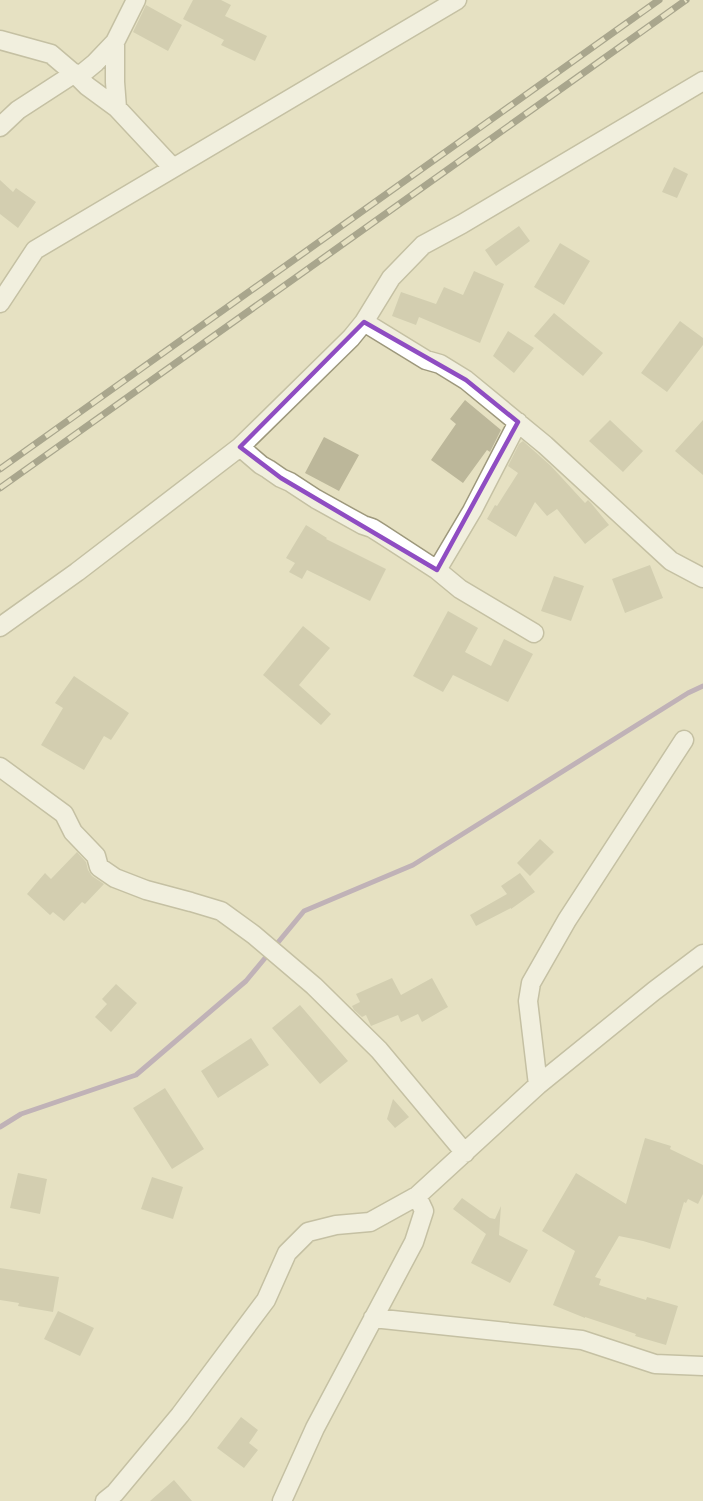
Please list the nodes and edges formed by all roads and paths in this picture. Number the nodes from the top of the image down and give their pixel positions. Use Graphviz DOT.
graph roads {
  1 [pos="136,0"];
  2 [pos="457,0"];
  3 [pos="0,40"];
  4 [pos="115,42"];
  5 [pos="77,75"];
  6 [pos="703,81"];
  7 [pos="117,108"];
  8 [pos="0,127"];
  9 [pos="173,168"];
  10 [pos="0,303"];
  11 [pos="364,322"];
  12 [pos="518,422"];
  13 [pos="240,447"];
  14 [pos="436,570"];
  15 [pos="703,578"];
  16 [pos="0,627"];
  17 [pos="534,633"];
  18 [pos="684,740"];
  19 [pos="0,767"];
  20 [pos="703,954"];
  21 [pos="538,1085"];
  22 [pos="465,1153"];
  23 [pos="417,1196"];
  24 [pos="373,1318"];
  25 [pos="703,1366"];
  26 [pos="105,1501"];
  27 [pos="282,1501"];
  1 -- 4 [label="street"];
  2 -- 9 [label="street"];
  3 -- 5 [label="street"];
  4 -- 5 [label="street"];
  4 -- 7 [label="street"];
  5 -- 7 [label="street"];
  5 -- 8 [label="street"];
  6 -- 11 [label="street"];
  7 -- 9 [label="street"];
  9 -- 10 [label="street"];
  11 -- 12 [label="street"];
  11 -- 13 [label="street"];
  12 -- 14 [label="street"];
  12 -- 15 [label="street"];
  13 -- 14 [label="street"];
  13 -- 16 [label="street"];
  14 -- 17 [label="street"];
  18 -- 21 [label="street"];
  19 -- 22 [label="street"];
  20 -- 21 [label="street"];
  21 -- 22 [label="street"];
  22 -- 23 [label="street"];
  23 -- 24 [label="street"];
  23 -- 26 [label="street"];
  24 -- 25 [label="street"];
  24 -- 27 [label="street"];
}
